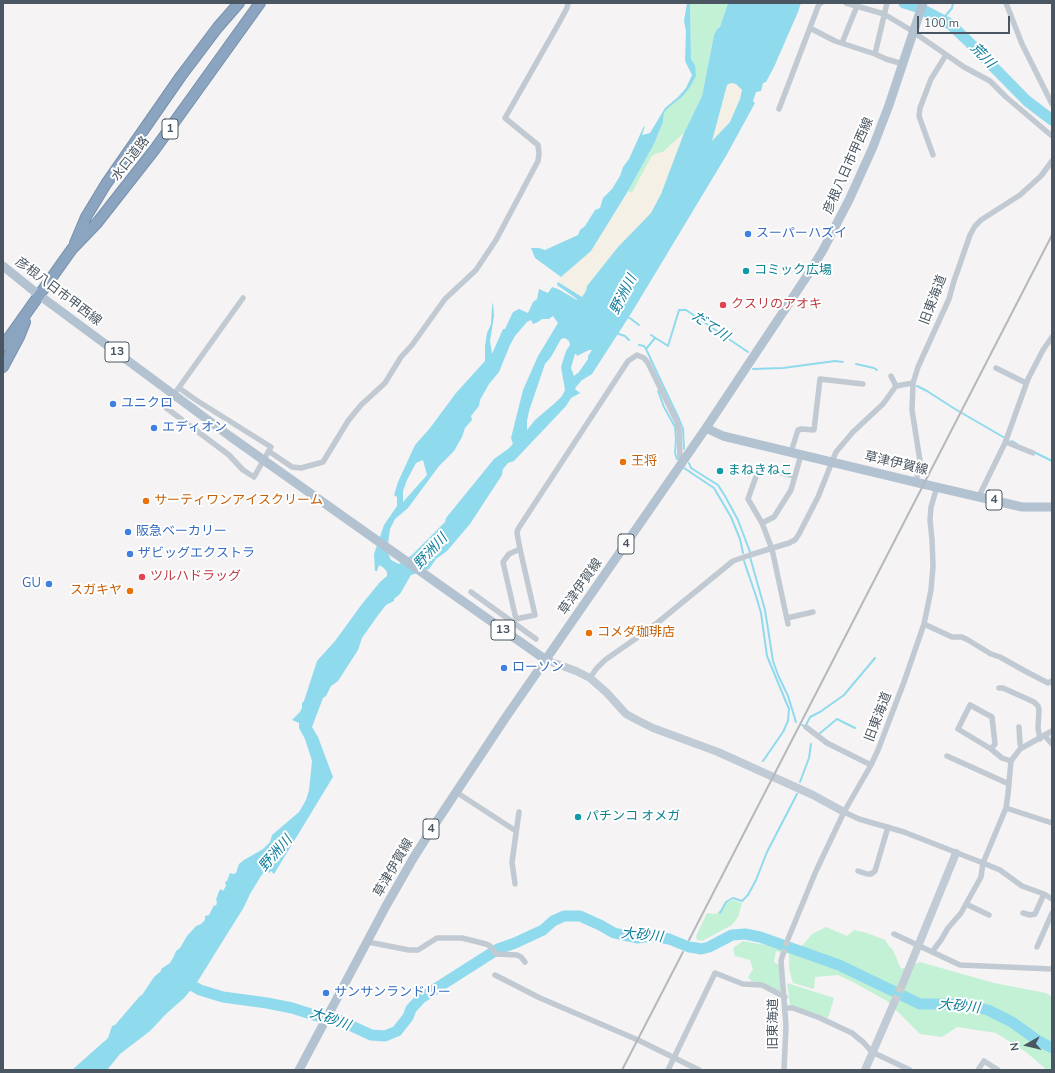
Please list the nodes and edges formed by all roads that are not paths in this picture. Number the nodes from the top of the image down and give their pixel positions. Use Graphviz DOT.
graph roads {
  1 [pos="239,3"];
  2 [pos="260,3"];
  3 [pos="568,3"];
  4 [pos="821,3"];
  5 [pos="846,3"];
  6 [pos="887,3"];
  7 [pos="1006,3"];
  8 [pos="923,4"];
  9 [pos="857,6"];
  10 [pos="884,12"];
  11 [pos="810,28"];
  12 [pos="914,32"];
  13 [pos="842,43"];
  14 [pos="875,54"];
  15 [pos="946,55"];
  16 [pos="904,64"];
  17 [pos="1052,104"];
  18 [pos="779,108"];
  19 [pos="1052,136"];
  20 [pos="933,155"];
  21 [pos="1052,161"];
  22 [pos="72,249"];
  23 [pos="3,266"];
  24 [pos="39,295"];
  25 [pos="244,298"];
  26 [pos="28,310"];
  27 [pos="1052,337"];
  28 [pos="3,346"];
  29 [pos="3,367"];
  30 [pos="996,368"];
  31 [pos="891,376"];
  32 [pos="913,383"];
  33 [pos="863,384"];
  34 [pos="1026,384"];
  35 [pos="896,386"];
  36 [pos="176,391"];
  37 [pos="706,428"];
  38 [pos="1006,442"];
  39 [pos="270,452"];
  40 [pos="791,452"];
  41 [pos="1033,453"];
  42 [pos="801,455"];
  43 [pos="682,463"];
  44 [pos="832,463"];
  45 [pos="795,476"];
  46 [pos="916,482"];
  47 [pos="936,487"];
  48 [pos="979,496"];
  49 [pos="1052,507"];
  50 [pos="762,523"];
  51 [pos="520,549"];
  52 [pos="772,549"];
  53 [pos="471,592"];
  54 [pos="813,612"];
  55 [pos="514,621"];
  56 [pos="924,624"];
  57 [pos="506,632"];
  58 [pos="536,639"];
  59 [pos="546,660"];
  60 [pos="590,678"];
  61 [pos="1052,681"];
  62 [pos="999,688"];
  63 [pos="806,727"];
  64 [pos="1019,727"];
  65 [pos="1052,731"];
  66 [pos="1043,737"];
  67 [pos="1052,744"];
  68 [pos="1022,748"];
  69 [pos="991,749"];
  70 [pos="947,756"];
  71 [pos="1011,761"];
  72 [pos="872,765"];
  73 [pos="1009,784"];
  74 [pos="456,792"];
  75 [pos="1006,808"];
  76 [pos="519,812"];
  77 [pos="844,812"];
  78 [pos="1052,823"];
  79 [pos="888,827"];
  80 [pos="516,831"];
  81 [pos="956,853"];
  82 [pos="984,863"];
  83 [pos="858,871"];
  84 [pos="515,884"];
  85 [pos="1044,894"];
  86 [pos="1052,899"];
  87 [pos="966,904"];
  88 [pos="1023,913"];
  89 [pos="1052,913"];
  90 [pos="989,915"];
  91 [pos="894,934"];
  92 [pos="788,939"];
  93 [pos="368,942"];
  94 [pos="918,946"];
  95 [pos="1037,947"];
  96 [pos="932,952"];
  97 [pos="783,954"];
  98 [pos="525,962"];
  99 [pos="1052,969"];
  100 [pos="495,975"];
  101 [pos="903,983"];
  102 [pos="785,997"];
  103 [pos="894,1003"];
  104 [pos="786,1008"];
  105 [pos="872,1052"];
  106 [pos="674,1058"];
  107 [pos="300,1070"];
  108 [pos="668,1070"];
  109 [pos="699,1070"];
  110 [pos="784,1070"];
  111 [pos="865,1070"];
  112 [pos="910,1070"];
  113 [pos="978,1070"];
  114 [pos="998,1070"];
  1 -- 22 [label="highway, 水口道路 / 1"];
  2 -- 22 [label="highway, 水口道路 / 1"];
  3 -- 39 [label="street"];
  4 -- 11 [label="street"];
  5 -- 9 [label="street"];
  6 -- 10 [label="street"];
  7 -- 17 [label="street"];
  8 -- 12 [label="main road, 彦根八日市甲西線"];
  9 -- 10 [label="street"];
  9 -- 13 [label="street"];
  10 -- 12 [label="street"];
  10 -- 14 [label="street"];
  11 -- 13 [label="street"];
  11 -- 18 [label="street"];
  12 -- 15 [label="street"];
  12 -- 16 [label="main road, 彦根八日市甲西線"];
  13 -- 14 [label="street"];
  14 -- 16 [label="street"];
  15 -- 19 [label="street"];
  15 -- 20 [label="street"];
  16 -- 37 [label="main road, 彦根八日市甲西線"];
  21 -- 32 [label="street, 旧東海道"];
  22 -- 24 [label="highway, 水口道路 / 1"];
  23 -- 24 [label="main road, 彦根八日市甲西線 / 13"];
  24 -- 26 [label="highway, 1"];
  24 -- 36 [label="main road, 彦根八日市甲西線 / 13"];
  25 -- 36 [label="street"];
  26 -- 28 [label="highway, 1"];
  26 -- 29 [label="highway"];
  27 -- 34 [label="street"];
  30 -- 34 [label="street"];
  31 -- 35 [label="street"];
  32 -- 35 [label="street"];
  32 -- 46 [label="street, 旧東海道"];
  33 -- 40 [label="street"];
  34 -- 38 [label="street"];
  35 -- 44 [label="street"];
  36 -- 39 [label="street"];
  36 -- 39 [label="street"];
  36 -- 57 [label="main road, 彦根八日市甲西線 / 13, bridge"];
  37 -- 40 [label="main road, 草津伊賀線 / 4"];
  37 -- 43 [label="main road, 草津伊賀線 / 4"];
  38 -- 41 [label="street"];
  38 -- 48 [label="street"];
  40 -- 42 [label="main road, 草津伊賀線 / 4"];
  42 -- 44 [label="main road, 草津伊賀線 / 4"];
  42 -- 45 [label="street"];
  43 -- 51 [label="street"];
  43 -- 59 [label="main road, 草津伊賀線 / 4"];
  44 -- 46 [label="main road, 草津伊賀線 / 4"];
  44 -- 52 [label="street"];
  45 -- 50 [label="street"];
  45 -- 50 [label="street"];
  46 -- 47 [label="main road, 草津伊賀線 / 4"];
  47 -- 48 [label="main road, 草津伊賀線 / 4"];
  47 -- 56 [label="street, 旧東海道"];
  48 -- 49 [label="main road, 草津伊賀線 / 4"];
  50 -- 52 [label="street"];
  51 -- 55 [label="street"];
  51 -- 55 [label="street"];
  52 -- 54 [label="street"];
  52 -- 60 [label="street"];
  53 -- 55 [label="street"];
  55 -- 57 [label="street"];
  55 -- 58 [label="street"];
  56 -- 61 [label="street"];
  56 -- 72 [label="street, 旧東海道"];
  57 -- 59 [label="main road, 彦根八日市甲西線 / 13"];
  59 -- 60 [label="street"];
  59 -- 74 [label="main road, 草津伊賀線 / 4"];
  60 -- 77 [label="street"];
  62 -- 66 [label="street"];
  63 -- 72 [label="street"];
  64 -- 68 [label="street"];
  65 -- 66 [label="street"];
  66 -- 67 [label="street"];
  66 -- 68 [label="street"];
  68 -- 71 [label="street"];
  69 -- 69 [label="street"];
  69 -- 71 [label="street"];
  70 -- 73 [label="street"];
  71 -- 73 [label="street"];
  72 -- 77 [label="street, 旧東海道"];
  73 -- 75 [label="street"];
  74 -- 80 [label="street"];
  74 -- 93 [label="main road, 草津伊賀線 / 4"];
  75 -- 78 [label="street"];
  75 -- 82 [label="street"];
  76 -- 80 [label="street"];
  77 -- 79 [label="street"];
  77 -- 92 [label="street, 旧東海道"];
  79 -- 81 [label="street"];
  79 -- 83 [label="street"];
  80 -- 84 [label="street"];
  81 -- 82 [label="street"];
  81 -- 94 [label="street"];
  82 -- 85 [label="street"];
  82 -- 87 [label="street"];
  85 -- 86 [label="street"];
  85 -- 88 [label="street"];
  87 -- 90 [label="street"];
  87 -- 96 [label="street"];
  89 -- 95 [label="street"];
  91 -- 94 [label="street"];
  93 -- 98 [label="street"];
  93 -- 107 [label="main road, 草津伊賀線 / 4"];
  94 -- 96 [label="street"];
  94 -- 101 [label="street"];
  96 -- 99 [label="street"];
  97 -- 102 [label="street, 旧東海道"];
  100 -- 106 [label="street"];
  102 -- 104 [label="street, 旧東海道"];
  102 -- 106 [label="street"];
  103 -- 105 [label="street"];
  104 -- 105 [label="street"];
  104 -- 110 [label="street, 旧東海道"];
  105 -- 111 [label="street"];
  105 -- 112 [label="street"];
  106 -- 108 [label="street"];
  106 -- 109 [label="street"];
  113 -- 114 [label="street"];
}
